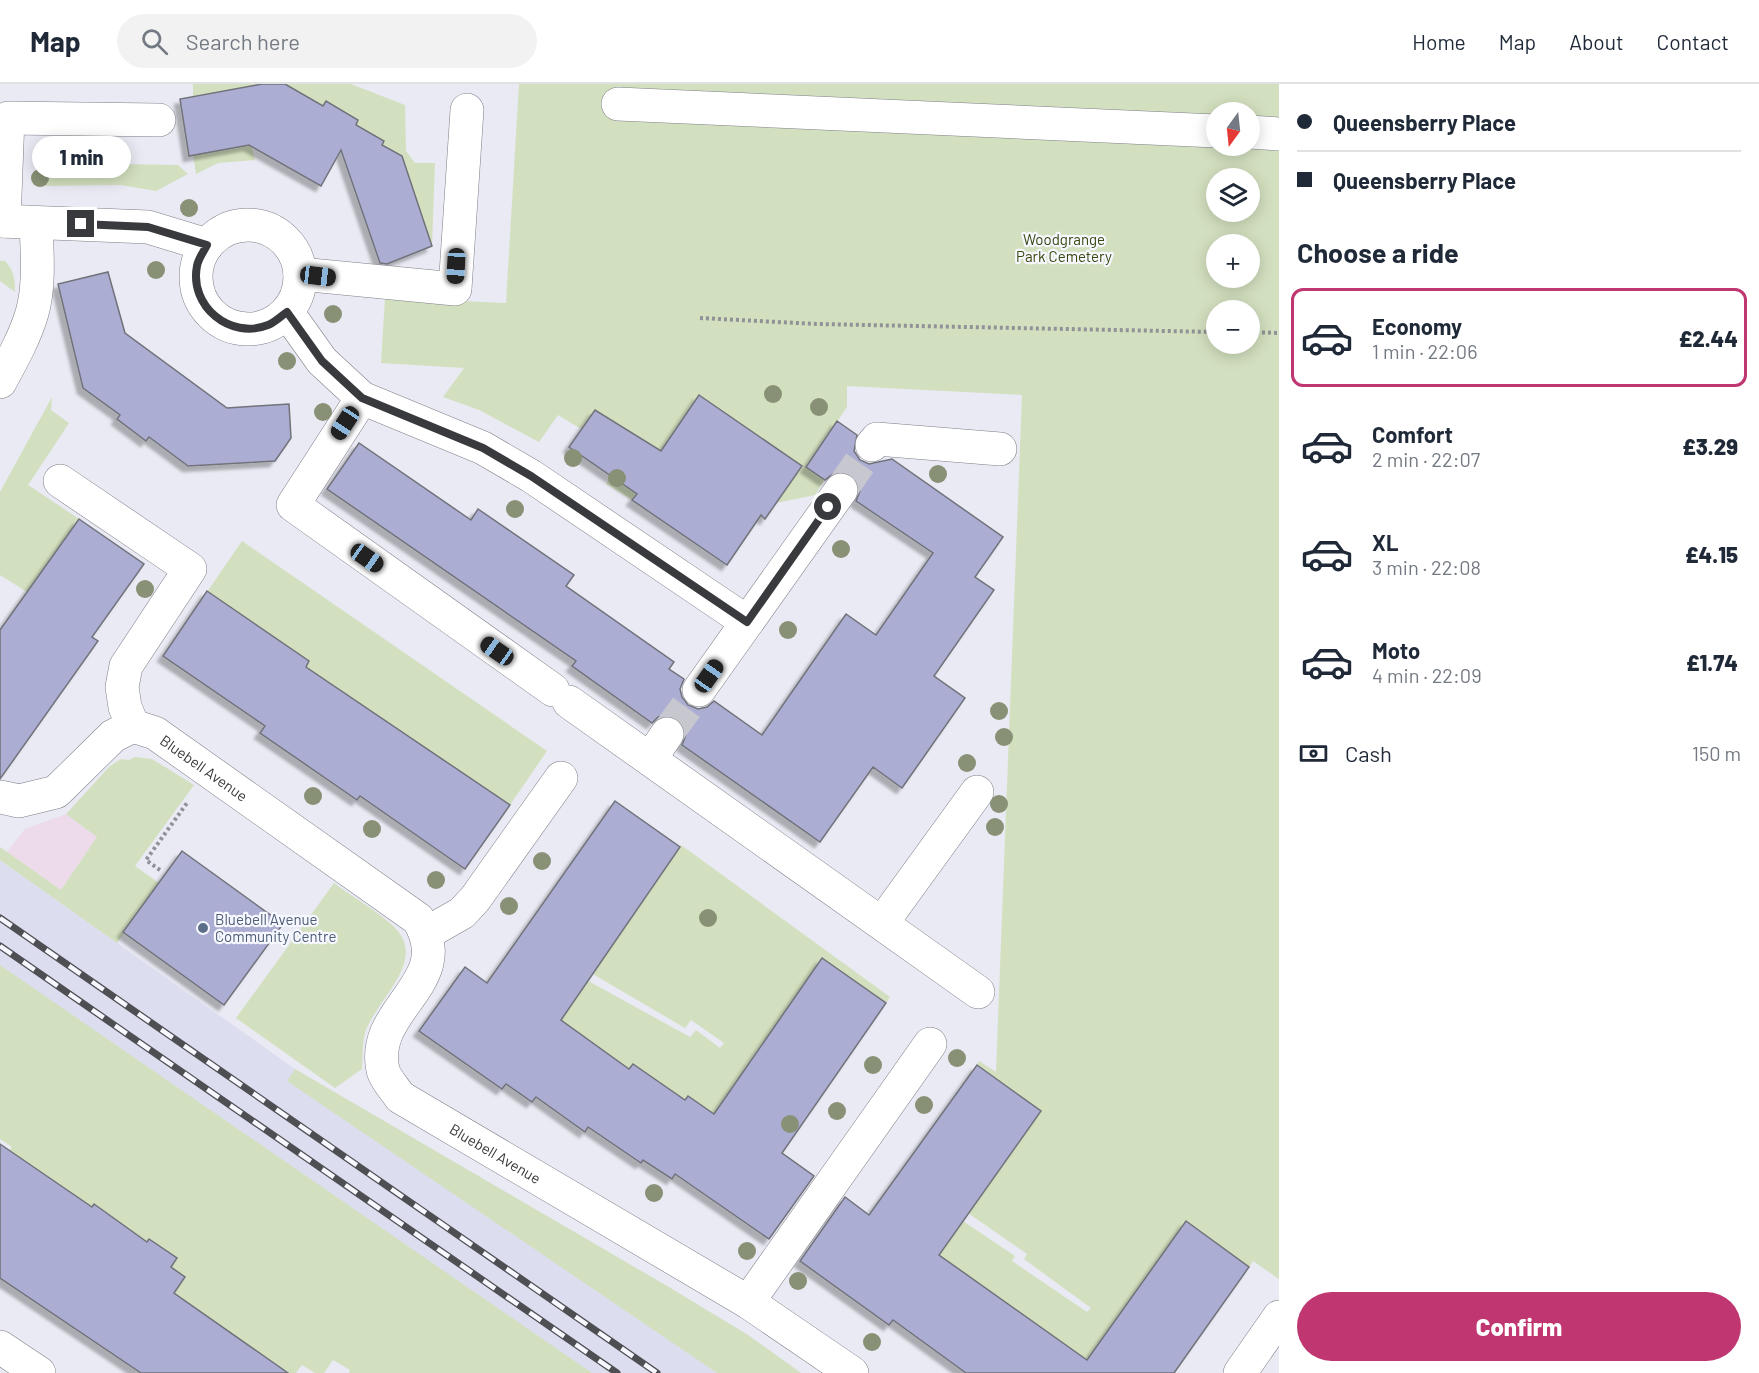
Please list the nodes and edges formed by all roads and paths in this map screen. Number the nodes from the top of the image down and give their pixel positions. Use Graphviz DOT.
graph roads {
  1 [pos="618,104"];
  2 [pos="467,110"];
  3 [pos="159,120"];
  4 [pos="1206,131"];
  5 [pos="1260,133"];
  6 [pos="1279,134"];
  7 [pos="2,221"];
  8 [pos="36,223"];
  9 [pos="207,245"];
  10 [pos="300,274"];
  11 [pos="287,312"];
  12 [pos="700,318"];
  13 [pos="1206,332"];
  14 [pos="1260,332"];
  15 [pos="1279,333"];
  16 [pos="0,382"];
  17 [pos="362,398"];
  18 [pos="872,446"];
  19 [pos="1000,449"];
  20 [pos="60,481"];
  21 [pos="841,490"];
  22 [pos="747,622"];
  23 [pos="704,683"];
  24 [pos="133,726"];
  25 [pos="209,771"];
  26 [pos="561,778"];
  27 [pos="977,792"];
  28 [pos="0,797"];
  29 [pos="160,870"];
  30 [pos="882,923"];
  31 [pos="427,933"];
  32 [pos="978,992"];
  33 [pos="930,1044"];
  34 [pos="748,1302"];
  35 [pos="1279,1317"];
  36 [pos="0,1347"];
  37 [pos="39,1373"];
  38 [pos="852,1373"];
  39 [pos="1240,1373"];
  1 -- 4 [label="street"];
  2 -- 10 [label="street"];
  3 -- 7 [label="street"];
  5 -- 6 [label="street"];
  7 -- 8 [label="street"];
  8 -- 9 [label="street"];
  8 -- 16 [label="street"];
  9 -- 10 [label="street"];
  9 -- 11 [label="street"];
  10 -- 11 [label="street"];
  11 -- 17 [label="street"];
  12 -- 13 [label="path"];
  14 -- 15 [label="path"];
  17 -- 22 [label="street"];
  17 -- 30 [label="street"];
  18 -- 19 [label="street"];
  20 -- 24 [label="street"];
  21 -- 22 [label="street"];
  22 -- 23 [label="street"];
  24 -- 25 [label="street, Bluebell Avenue"];
  24 -- 28 [label="street"];
  25 -- 29 [label="path"];
  25 -- 31 [label="street, Bluebell Avenue"];
  26 -- 31 [label="street"];
  27 -- 30 [label="street"];
  30 -- 32 [label="street"];
  31 -- 34 [label="street, Bluebell Avenue"];
  33 -- 34 [label="street"];
  34 -- 38 [label="street, Bluebell Avenue"];
  35 -- 39 [label="street"];
  36 -- 37 [label="street"];
}
